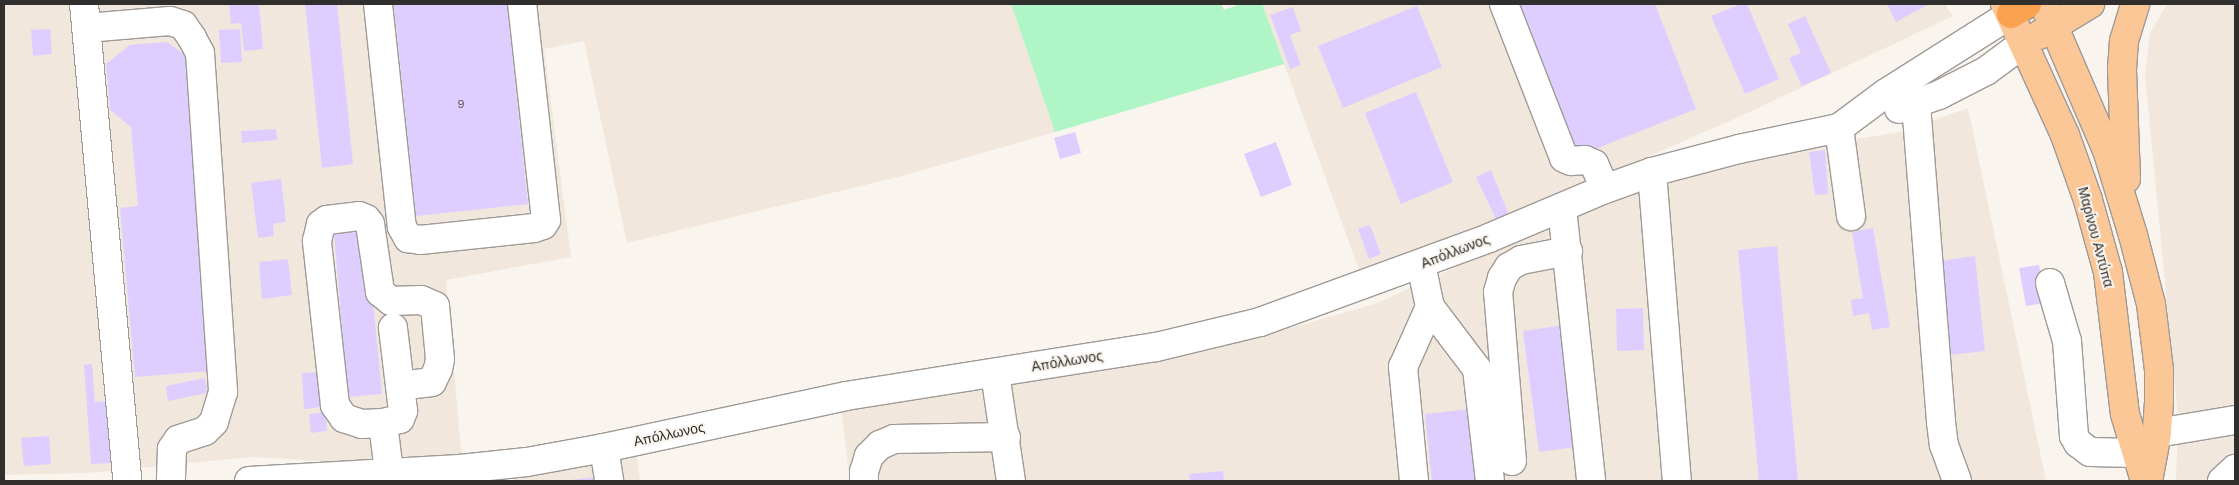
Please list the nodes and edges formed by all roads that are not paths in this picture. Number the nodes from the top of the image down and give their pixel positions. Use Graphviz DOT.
graph roads {
  1 [pos="378,4"];
  2 [pos="522,4"];
  3 [pos="1504,4"];
  4 [pos="2090,4"];
  5 [pos="2135,4"];
  6 [pos="2015,7"];
  7 [pos="2049,15"];
  8 [pos="85,16"];
  9 [pos="2024,43"];
  10 [pos="1916,104"];
  11 [pos="1847,123"];
  12 [pos="1652,172"];
  13 [pos="1605,189"];
  14 [pos="1562,208"];
  15 [pos="1851,216"];
  16 [pos="2128,216"];
  17 [pos="1568,251"];
  18 [pos="1421,264"];
  19 [pos="2050,283"];
  20 [pos="1430,307"];
  21 [pos="393,328"];
  22 [pos="995,373"];
  23 [pos="400,386"];
  24 [pos="2235,420"];
  25 [pos="383,423"];
  26 [pos="2157,433"];
  27 [pos="1006,437"];
  28 [pos="604,448"];
  29 [pos="2135,453"];
  30 [pos="1512,462"];
  31 [pos="2235,469"];
  32 [pos="390,472"];
  33 [pos="528,472"];
  34 [pos="127,481"];
  35 [pos="171,481"];
  36 [pos="249,481"];
  37 [pos="609,481"];
  38 [pos="864,481"];
  39 [pos="1011,481"];
  40 [pos="1414,481"];
  41 [pos="1490,481"];
  42 [pos="1591,481"];
  43 [pos="1677,481"];
  44 [pos="1956,481"];
  45 [pos="2146,481"];
  46 [pos="2222,481"];
  1 -- 2 [label="street"];
  3 -- 13 [label="street"];
  4 -- 7 [label="main road"];
  5 -- 16 [label="main road"];
  6 -- 9 [label="main road, Μαρίνου Αντύπα"];
  6 -- 11 [label="street"];
  7 -- 9 [label="main road"];
  7 -- 16 [label="main road, Μαρίνου Αντύπα"];
  8 -- 34 [label="street"];
  8 -- 35 [label="street"];
  9 -- 10 [label="street, Απόλλωνος"];
  9 -- 29 [label="main road, Μαρίνου Αντύπα"];
  10 -- 11 [label="street, Απόλλωνος"];
  10 -- 44 [label="street"];
  11 -- 12 [label="street, Απόλλωνος"];
  11 -- 15 [label="street"];
  12 -- 13 [label="street, Απόλλωνος"];
  12 -- 43 [label="street"];
  13 -- 14 [label="street, Απόλλωνος"];
  14 -- 17 [label="street"];
  14 -- 18 [label="street, Απόλλωνος"];
  16 -- 26 [label="main road, Μαρίνου Αντύπα"];
  17 -- 30 [label="street"];
  17 -- 42 [label="street"];
  18 -- 20 [label="street"];
  18 -- 22 [label="street, Απόλλωνος"];
  19 -- 29 [label="street"];
  20 -- 40 [label="street"];
  20 -- 41 [label="street"];
  21 -- 23 [label="street"];
  22 -- 27 [label="street"];
  22 -- 28 [label="street, Απόλλωνος"];
  23 -- 25 [label="street"];
  23 -- 25 [label="street"];
  24 -- 26 [label="street"];
  25 -- 32 [label="street"];
  26 -- 45 [label="main road, Μαρίνου Αντύπα"];
  27 -- 38 [label="street"];
  27 -- 39 [label="street"];
  28 -- 33 [label="street, Απόλλωνος"];
  28 -- 37 [label="street"];
  29 -- 45 [label="main road, Μαρίνου Αντύπα"];
  31 -- 46 [label="street"];
  32 -- 33 [label="street, Απόλλωνος"];
  32 -- 36 [label="street, Απόλλωνος"];
}
